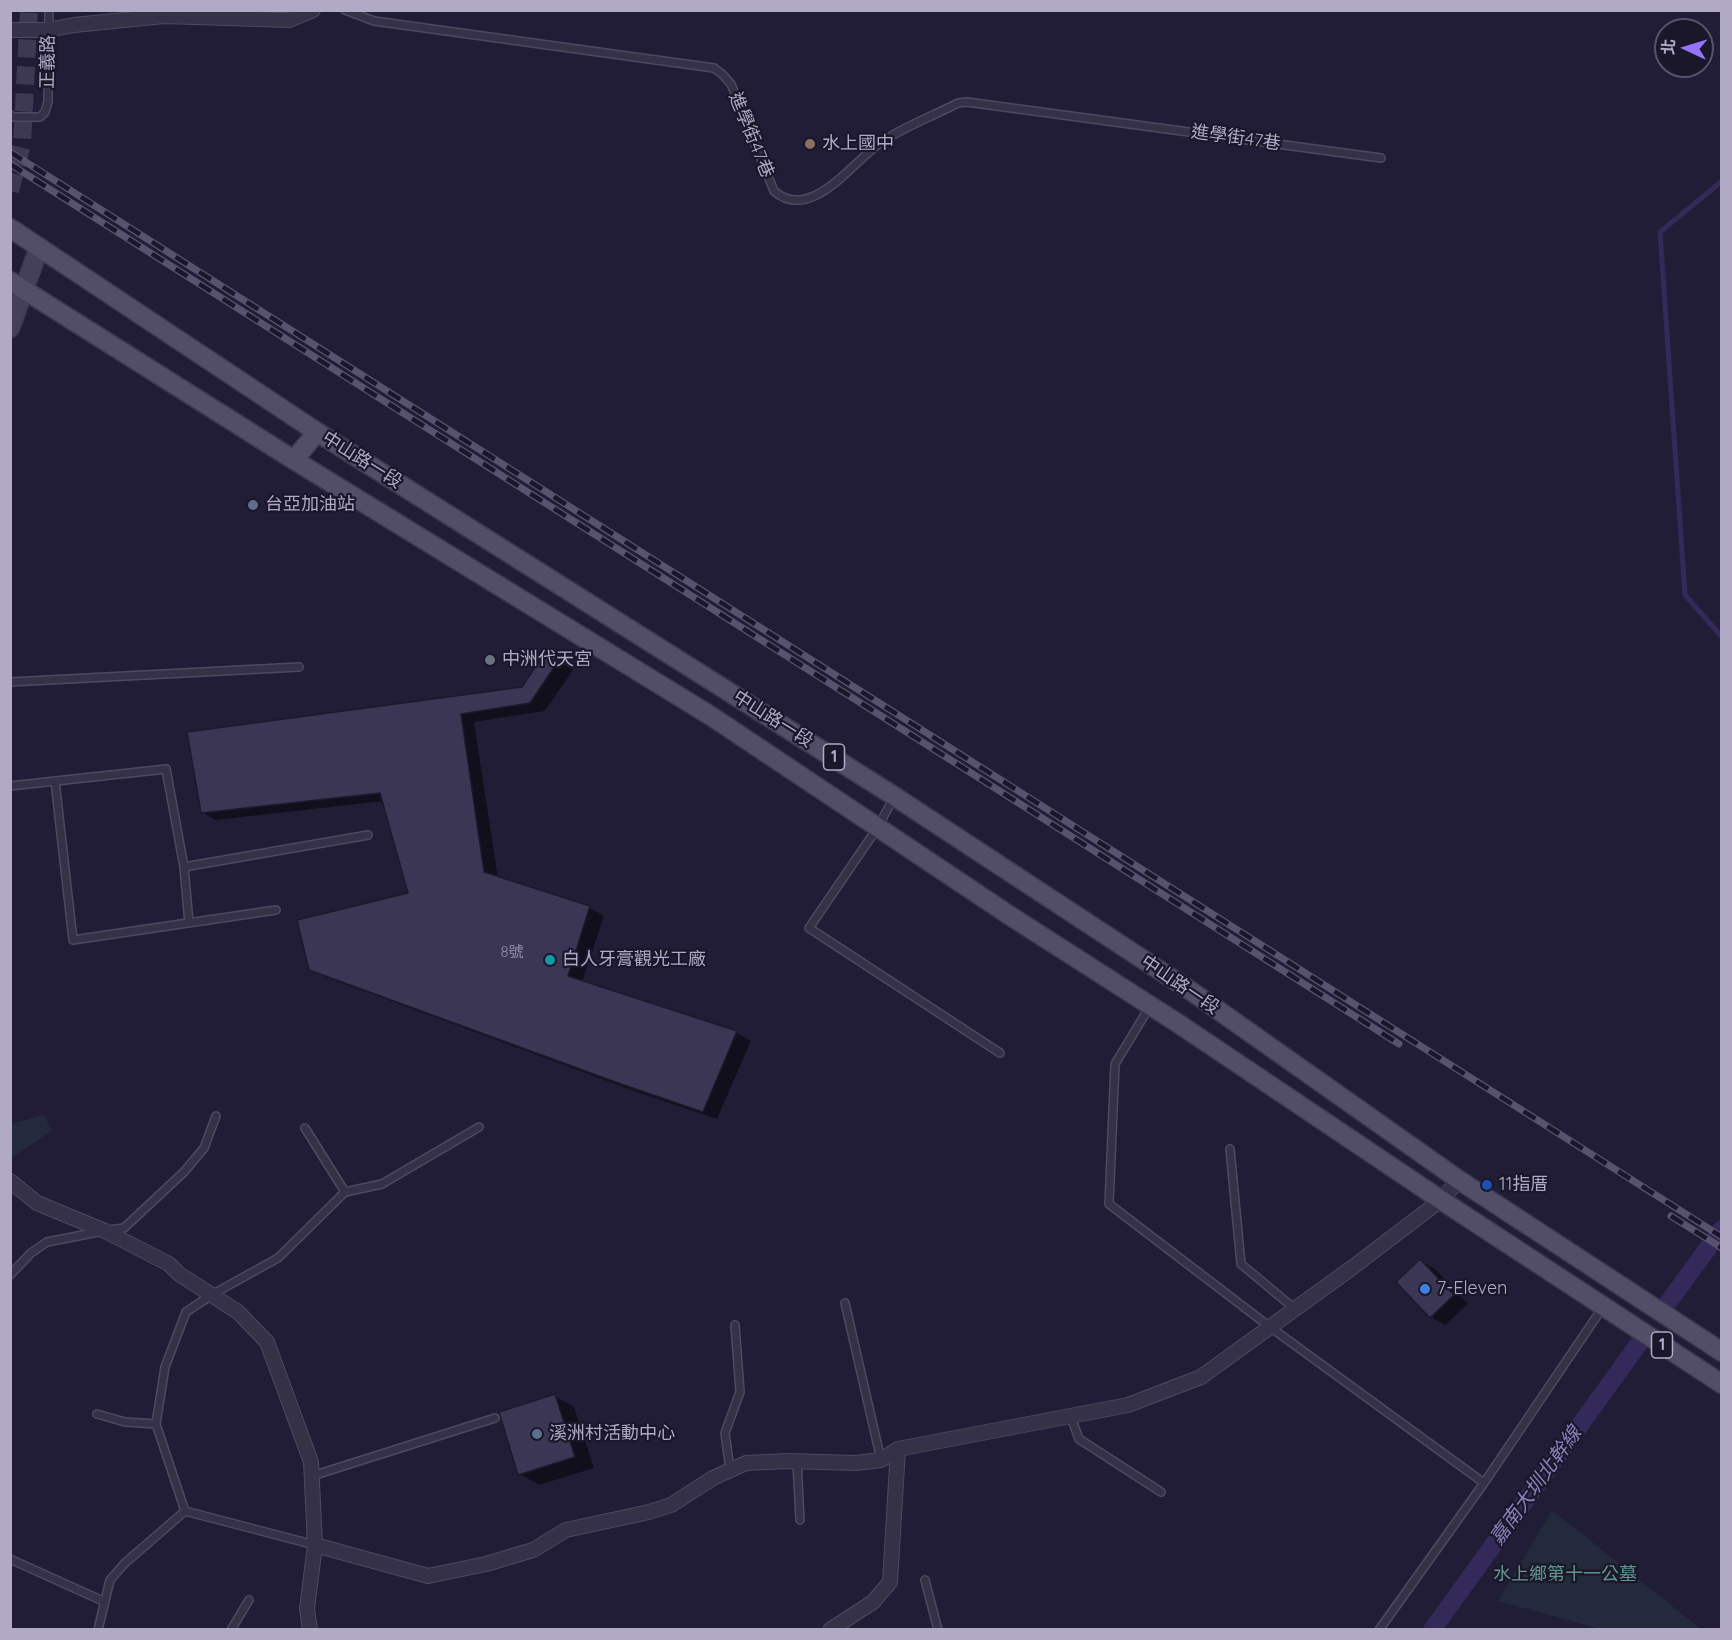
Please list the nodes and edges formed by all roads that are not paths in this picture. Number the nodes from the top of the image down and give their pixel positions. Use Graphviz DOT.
graph roads {
  1 [pos="49,10"];
  2 [pos="313,10"];
  3 [pos="345,10"];
  4 [pos="164,14"];
  5 [pos="10,30"];
  6 [pos="48,30"];
  7 [pos="10,115"];
  8 [pos="1381,158"];
  9 [pos="10,228"];
  10 [pos="39,248"];
  11 [pos="17,285"];
  12 [pos="13,320"];
  13 [pos="317,432"];
  14 [pos="294,460"];
  15 [pos="299,667"];
  16 [pos="10,682"];
  17 [pos="55,781"];
  18 [pos="10,786"];
  19 [pos="894,796"];
  20 [pos="878,828"];
  21 [pos="368,834"];
  22 [pos="184,867"];
  23 [pos="276,910"];
  24 [pos="189,923"];
  25 [pos="1150,1005"];
  26 [pos="1000,1053"];
  27 [pos="216,1116"];
  28 [pos="479,1127"];
  29 [pos="305,1128"];
  30 [pos="1230,1149"];
  31 [pos="1459,1180"];
  32 [pos="13,1187"];
  33 [pos="345,1192"];
  34 [pos="1441,1200"];
  35 [pos="105,1231"];
  36 [pos="10,1275"];
  37 [pos="213,1294"];
  38 [pos="845,1303"];
  39 [pos="1603,1307"];
  40 [pos="1295,1309"];
  41 [pos="735,1325"];
  42 [pos="1270,1327"];
  43 [pos="1722,1352"];
  44 [pos="1722,1384"];
  45 [pos="97,1414"];
  46 [pos="1071,1417"];
  47 [pos="495,1418"];
  48 [pos="156,1424"];
  49 [pos="898,1449"];
  50 [pos="881,1460"];
  51 [pos="797,1462"];
  52 [pos="730,1470"];
  53 [pos="312,1476"];
  54 [pos="1484,1483"];
  55 [pos="1161,1492"];
  56 [pos="184,1511"];
  57 [pos="800,1520"];
  58 [pos="315,1545"];
  59 [pos="10,1559"];
  60 [pos="925,1580"];
  61 [pos="249,1600"];
  62 [pos="105,1602"];
  63 [pos="98,1629"];
  64 [pos="231,1629"];
  65 [pos="310,1629"];
  66 [pos="830,1629"];
  67 [pos="938,1629"];
  68 [pos="1379,1629"];
  1 -- 6 [label="lane, 正義路"];
  2 -- 4 [label="street"];
  3 -- 8 [label="lane, 進學街47巷"];
  4 -- 6 [label="street"];
  5 -- 6 [label="street"];
  6 -- 7 [label="lane, 正義路"];
  9 -- 10 [label="main road, 1"];
  10 -- 11 [label="main road"];
  10 -- 13 [label="main road, 中山路一段 / 1"];
  11 -- 12 [label="main road"];
  11 -- 14 [label="main road, 中山路一段 / 1"];
  13 -- 14 [label="main road"];
  13 -- 19 [label="main road, 中山路一段 / 1"];
  14 -- 20 [label="main road, 中山路一段 / 1"];
  15 -- 16 [label="lane"];
  17 -- 18 [label="lane"];
  17 -- 22 [label="lane"];
  17 -- 24 [label="lane"];
  19 -- 20 [label="lane"];
  19 -- 31 [label="main road, 中山路一段 / 1"];
  20 -- 25 [label="main road, 中山路一段 / 1"];
  20 -- 26 [label="lane"];
  21 -- 22 [label="lane"];
  22 -- 24 [label="lane"];
  23 -- 24 [label="lane"];
  25 -- 34 [label="main road, 中山路一段 / 1"];
  25 -- 42 [label="lane"];
  27 -- 35 [label="lane"];
  28 -- 33 [label="lane"];
  29 -- 33 [label="lane"];
  30 -- 40 [label="lane"];
  31 -- 34 [label="street"];
  31 -- 43 [label="main road, 中山路一段 / 1"];
  32 -- 35 [label="street"];
  33 -- 37 [label="lane"];
  34 -- 39 [label="main road, 中山路一段 / 1"];
  34 -- 40 [label="street"];
  35 -- 36 [label="lane"];
  35 -- 37 [label="street"];
  37 -- 48 [label="lane"];
  37 -- 53 [label="street"];
  38 -- 50 [label="lane"];
  39 -- 44 [label="main road, 1"];
  39 -- 54 [label="lane"];
  40 -- 42 [label="street"];
  41 -- 52 [label="lane"];
  42 -- 46 [label="street"];
  42 -- 54 [label="lane"];
  45 -- 48 [label="lane"];
  46 -- 49 [label="street"];
  46 -- 55 [label="lane"];
  47 -- 53 [label="lane"];
  48 -- 56 [label="lane"];
  49 -- 50 [label="street"];
  49 -- 66 [label="street"];
  50 -- 51 [label="street"];
  51 -- 52 [label="street"];
  51 -- 57 [label="lane"];
  52 -- 58 [label="street"];
  53 -- 58 [label="street"];
  54 -- 68 [label="lane"];
  56 -- 58 [label="lane"];
  56 -- 62 [label="lane"];
  58 -- 65 [label="street"];
  59 -- 62 [label="lane"];
  60 -- 67 [label="lane"];
  61 -- 64 [label="lane"];
  62 -- 63 [label="lane"];
}
